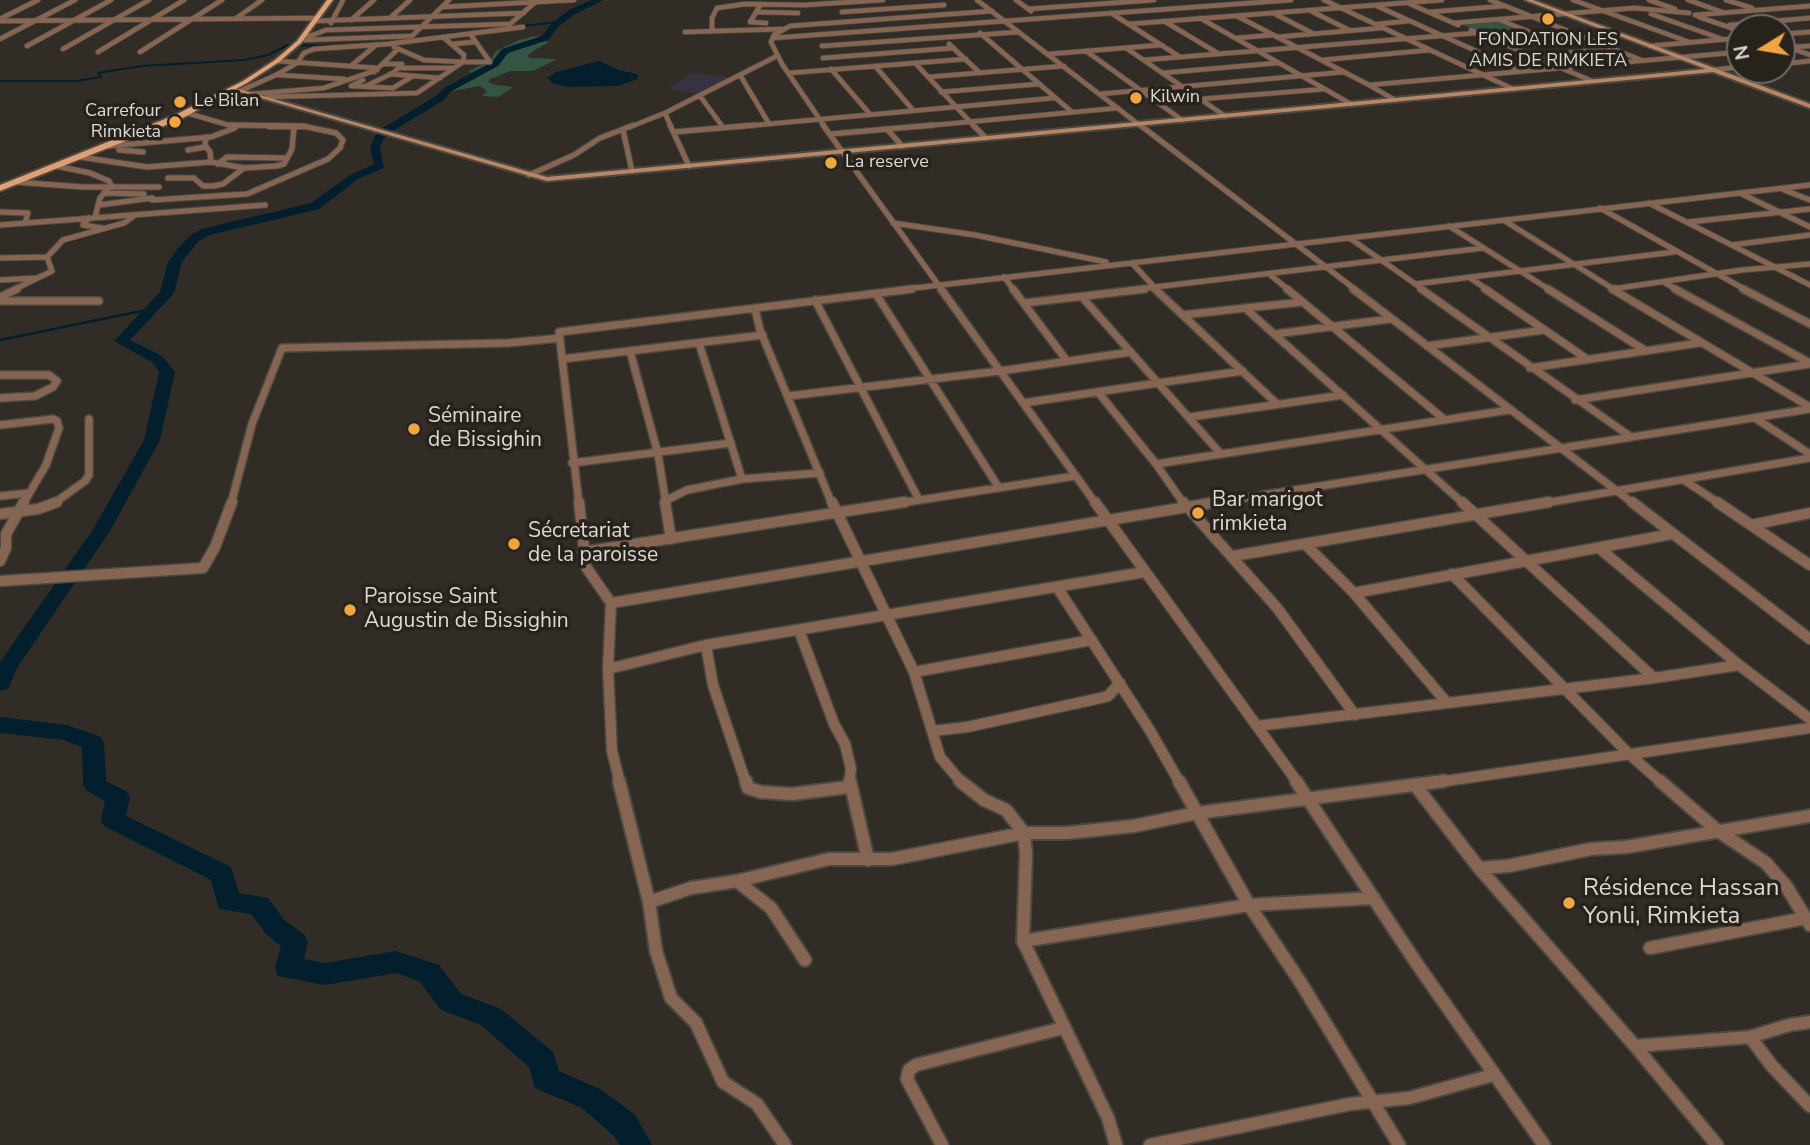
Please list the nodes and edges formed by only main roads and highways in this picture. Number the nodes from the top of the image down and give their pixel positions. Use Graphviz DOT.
graph roads {
  1 [pos="330,0"];
  2 [pos="0,188"];
  1 -- 2 [label="main road"];
}
